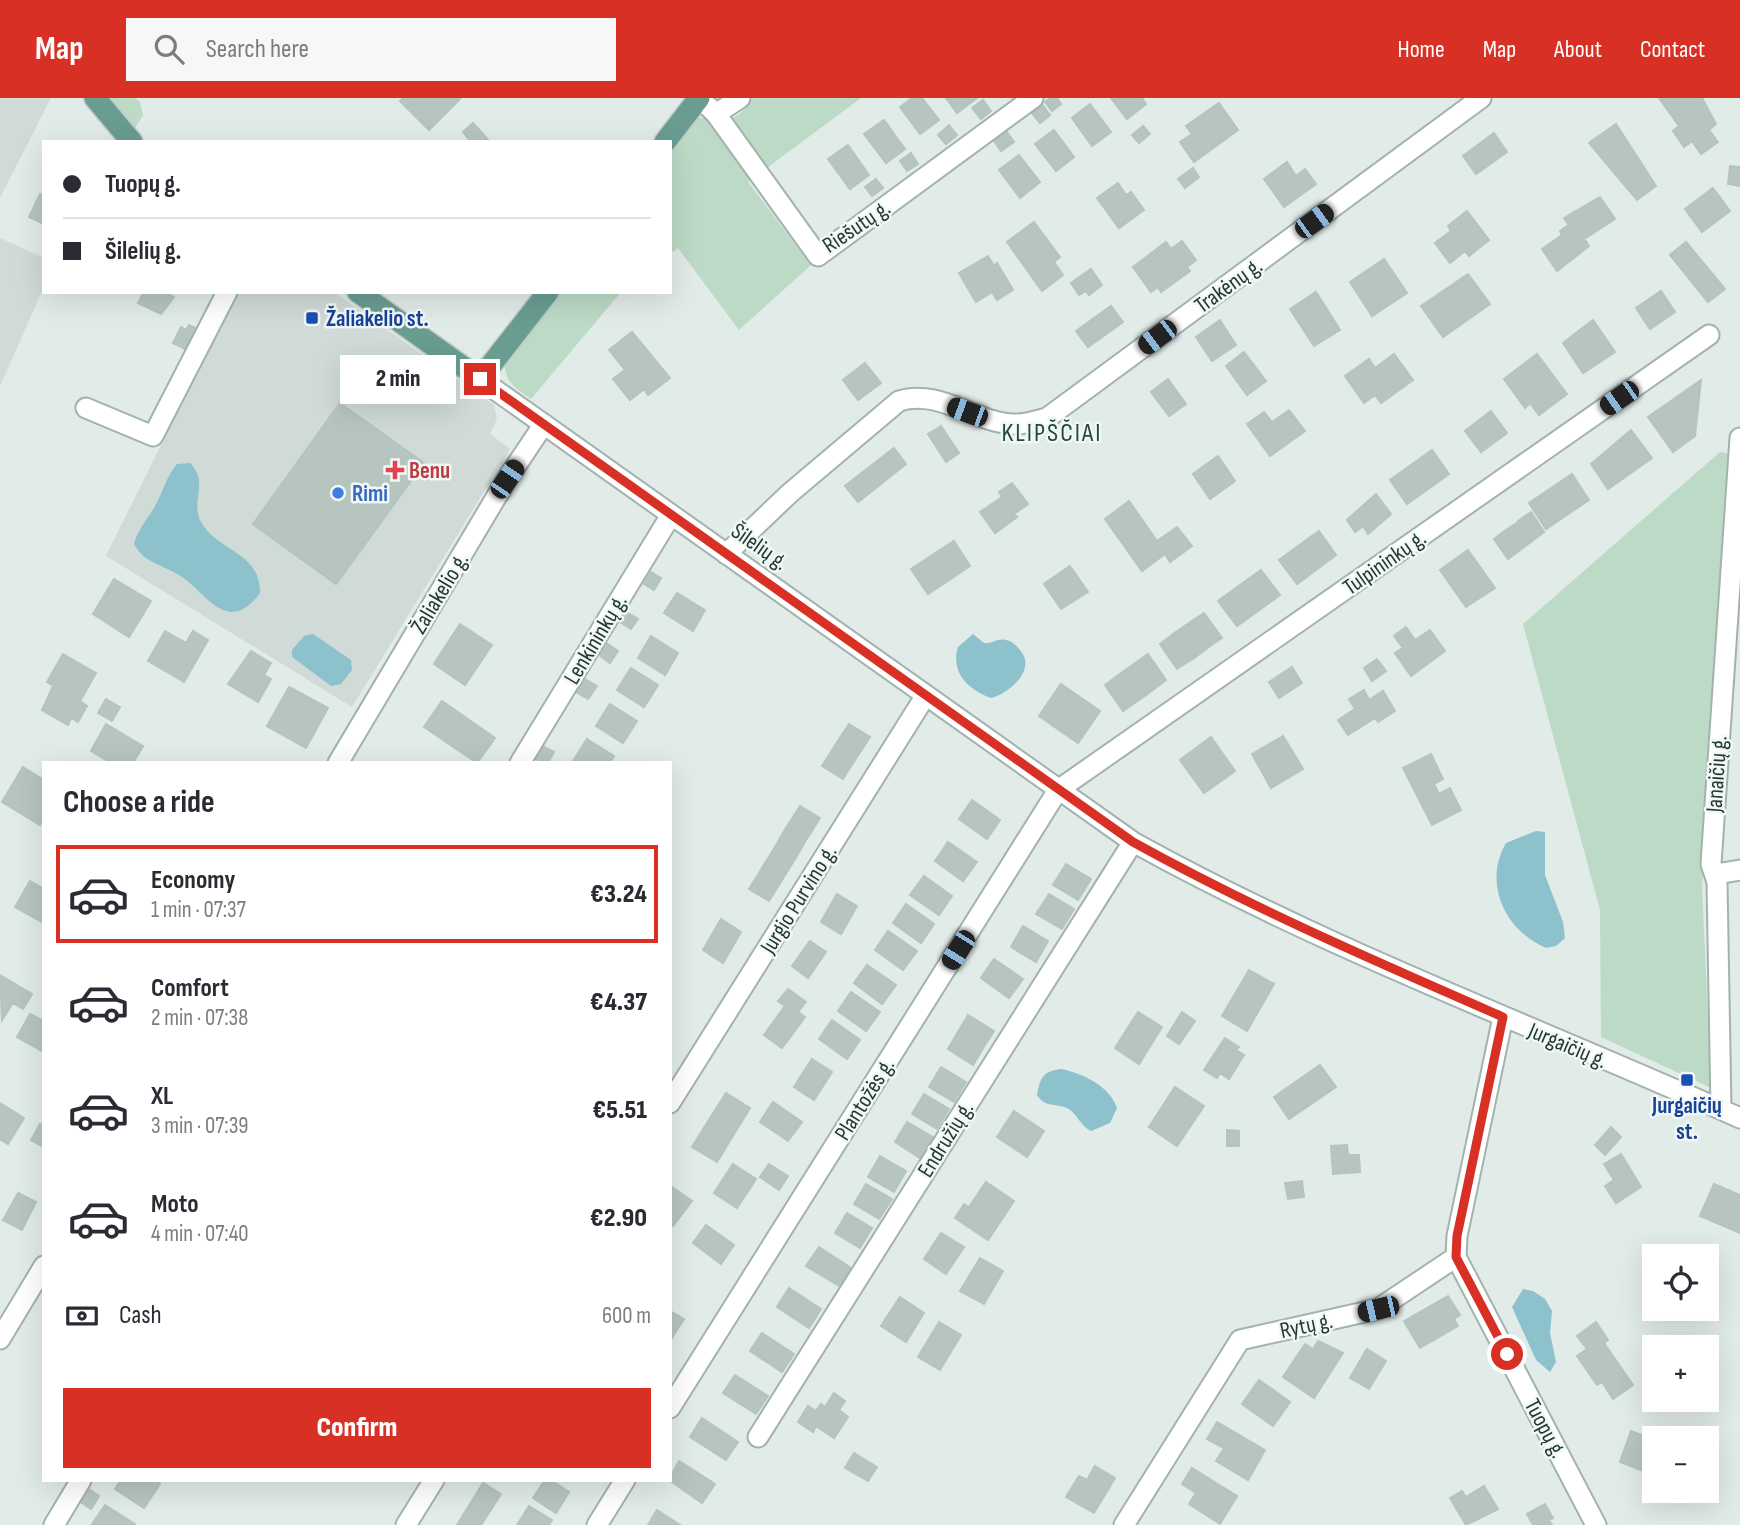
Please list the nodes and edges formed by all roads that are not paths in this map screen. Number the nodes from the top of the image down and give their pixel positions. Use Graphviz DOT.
graph roads {
  1 [pos="95,98"];
  2 [pos="700,98"];
  3 [pos="740,98"];
  4 [pos="1033,98"];
  5 [pos="1481,98"];
  6 [pos="716,114"];
  7 [pos="130,140"];
  8 [pos="667,140"];
  9 [pos="226,294"];
  10 [pos="361,294"];
  11 [pos="546,294"];
  12 [pos="1709,335"];
  13 [pos="480,379"];
  14 [pos="86,408"];
  15 [pos="544,424"];
  16 [pos="1740,438"];
  17 [pos="671,515"];
  18 [pos="726,554"];
  19 [pos="926,695"];
  20 [pos="339,761"];
  21 [pos="521,761"];
  22 [pos="1058,790"];
  23 [pos="1133,842"];
  24 [pos="1740,870"];
  25 [pos="1716,874"];
  26 [pos="1503,1017"];
  27 [pos="672,1101"];
  28 [pos="1721,1110"];
  29 [pos="1740,1118"];
  30 [pos="1456,1257"];
  31 [pos="42,1269"];
  32 [pos="0,1339"];
  33 [pos="672,1405"];
  34 [pos="758,1437"];
  35 [pos="80,1482"];
  36 [pos="433,1482"];
  37 [pos="624,1482"];
  38 [pos="54,1525"];
  39 [pos="406,1525"];
  40 [pos="597,1525"];
  41 [pos="1124,1525"];
  42 [pos="1596,1525"];
  1 -- 7 [label="main road"];
  2 -- 6 [label="street"];
  2 -- 8 [label="main road"];
  3 -- 6 [label="street"];
  4 -- 6 [label="street, Riešutų g."];
  5 -- 18 [label="street, Trakėnų g."];
  9 -- 14 [label="street"];
  10 -- 13 [label="main road, Šilelių g."];
  11 -- 13 [label="main road"];
  12 -- 22 [label="street, Tulpininkų g."];
  13 -- 15 [label="street, Šilelių g."];
  15 -- 17 [label="street, Šilelių g."];
  15 -- 20 [label="street, Žaliakelio g."];
  16 -- 25 [label="street, Janaičių g."];
  17 -- 18 [label="street, Šilelių g."];
  17 -- 21 [label="street, Lenkininkų g."];
  18 -- 19 [label="street, Šilelių g."];
  19 -- 22 [label="street, Šilelių g."];
  19 -- 27 [label="street, Jurgio Purvino g."];
  22 -- 23 [label="street, Šilelių g."];
  22 -- 33 [label="street, Plantožės g."];
  23 -- 26 [label="street, Jurgaičių g."];
  23 -- 34 [label="street, Endružių g."];
  24 -- 25 [label="street"];
  25 -- 28 [label="street, Janaičių g."];
  26 -- 28 [label="street, Jurgaičių g."];
  26 -- 30 [label="street"];
  28 -- 29 [label="street, Jurgaičių g."];
  30 -- 41 [label="street, Rytų g."];
  30 -- 42 [label="street, Tuopų g."];
  31 -- 32 [label="street"];
  35 -- 38 [label="street"];
  36 -- 39 [label="street"];
  37 -- 40 [label="street"];
}
